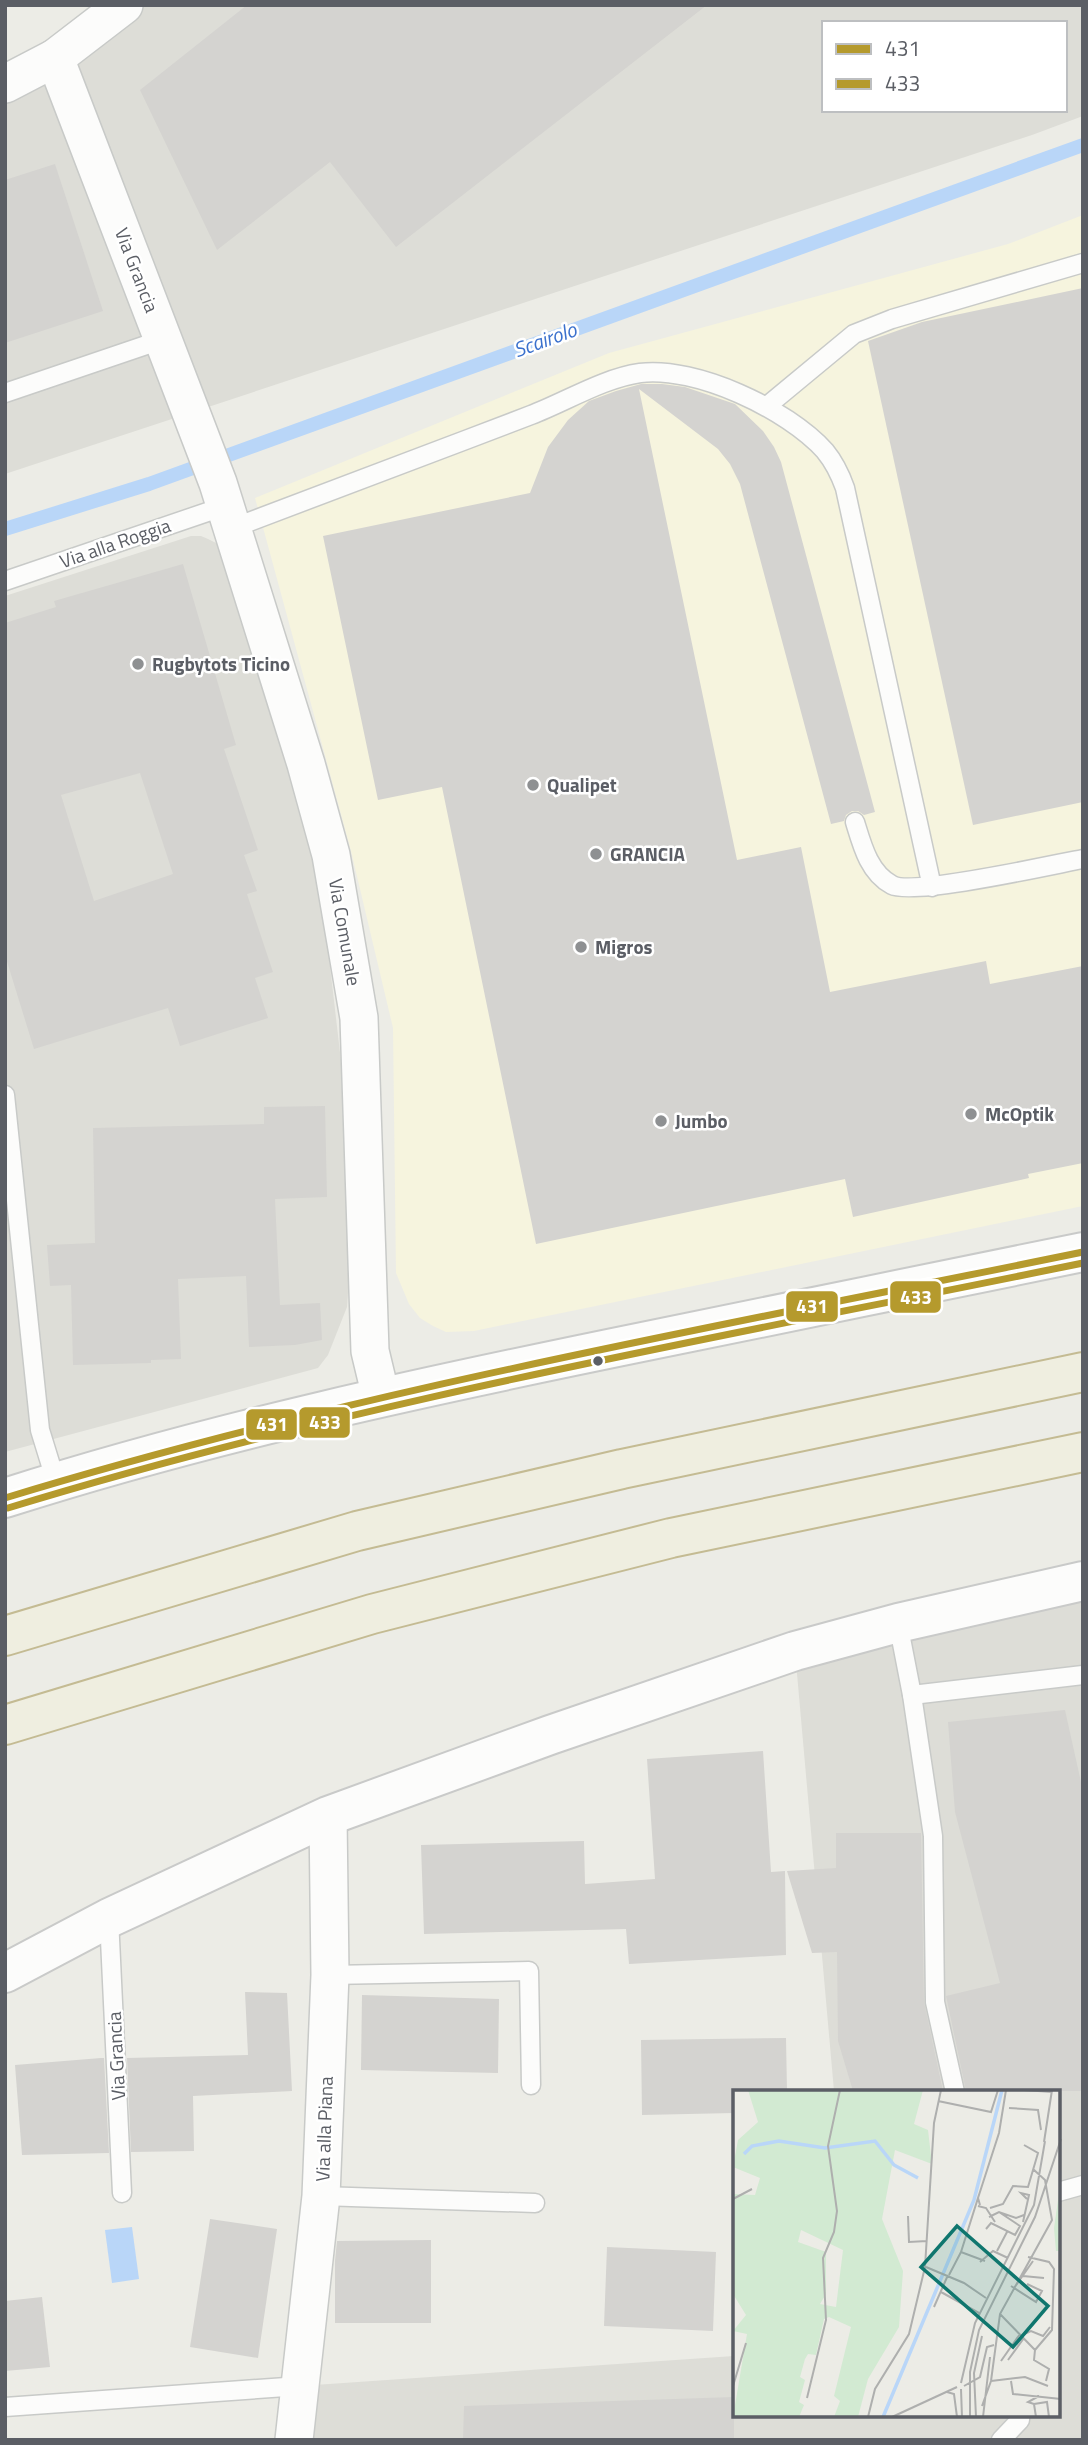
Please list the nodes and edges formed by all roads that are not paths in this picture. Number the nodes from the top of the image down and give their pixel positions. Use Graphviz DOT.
graph roads {
  1 [pos="121,6"];
  2 [pos="55,58"];
  3 [pos="5,84"];
  4 [pos="1083,263"];
  5 [pos="164,339"];
  6 [pos="5,393"];
  7 [pos="767,405"];
  8 [pos="226,506"];
  9 [pos="5,581"];
  10 [pos="855,822"];
  11 [pos="1083,859"];
  12 [pos="932,887"];
  13 [pos="5,1095"];
  14 [pos="1083,1252"];
  15 [pos="1083,1372"];
  16 [pos="381,1397"];
  17 [pos="1083,1452"];
  18 [pos="56,1482"];
  19 [pos="5,1498"];
  20 [pos="1083,1581"];
  21 [pos="898,1623"];
  22 [pos="5,1636"];
  23 [pos="1083,1675"];
  24 [pos="912,1695"];
  25 [pos="5,1725"];
  26 [pos="328,1816"];
  27 [pos="109,1919"];
  28 [pos="5,1973"];
  29 [pos="330,1975"];
  30 [pos="531,2085"];
  31 [pos="955,2090"];
  32 [pos="1083,2185"];
  33 [pos="1060,2191"];
  34 [pos="122,2193"];
  35 [pos="321,2196"];
  36 [pos="535,2203"];
  37 [pos="300,2386"];
  38 [pos="5,2407"];
  39 [pos="1020,2417"];
  40 [pos="294,2439"];
  41 [pos="1001,2440"];
  1 -- 2 [label="street"];
  2 -- 3 [label="street"];
  2 -- 5 [label="street, Via Grancia"];
  4 -- 7 [label="lane"];
  5 -- 6 [label="lane"];
  5 -- 8 [label="street, Via Grancia"];
  7 -- 8 [label="lane, Via alla Roggia"];
  7 -- 12 [label="lane, Via alla Roggia"];
  8 -- 9 [label="lane, Via alla Roggia"];
  8 -- 16 [label="street, Via Comunale"];
  10 -- 12 [label="lane"];
  11 -- 12 [label="lane"];
  13 -- 18 [label="lane"];
  14 -- 16 [label="street"];
  15 -- 22 [label="highway"];
  16 -- 18 [label="street"];
  17 -- 25 [label="highway"];
  18 -- 19 [label="street"];
  20 -- 21 [label="street"];
  21 -- 24 [label="lane"];
  21 -- 26 [label="street"];
  23 -- 24 [label="lane"];
  24 -- 31 [label="lane"];
  26 -- 27 [label="street"];
  26 -- 29 [label="street, Via alla Piana"];
  27 -- 28 [label="street"];
  27 -- 34 [label="lane, Via Grancia"];
  29 -- 30 [label="lane"];
  29 -- 35 [label="street, Via alla Piana"];
  32 -- 33 [label="lane"];
  35 -- 36 [label="lane"];
  35 -- 37 [label="street, Via alla Piana"];
  37 -- 38 [label="lane"];
  37 -- 40 [label="street, Via alla Piana"];
  39 -- 41 [label="lane"];
}
